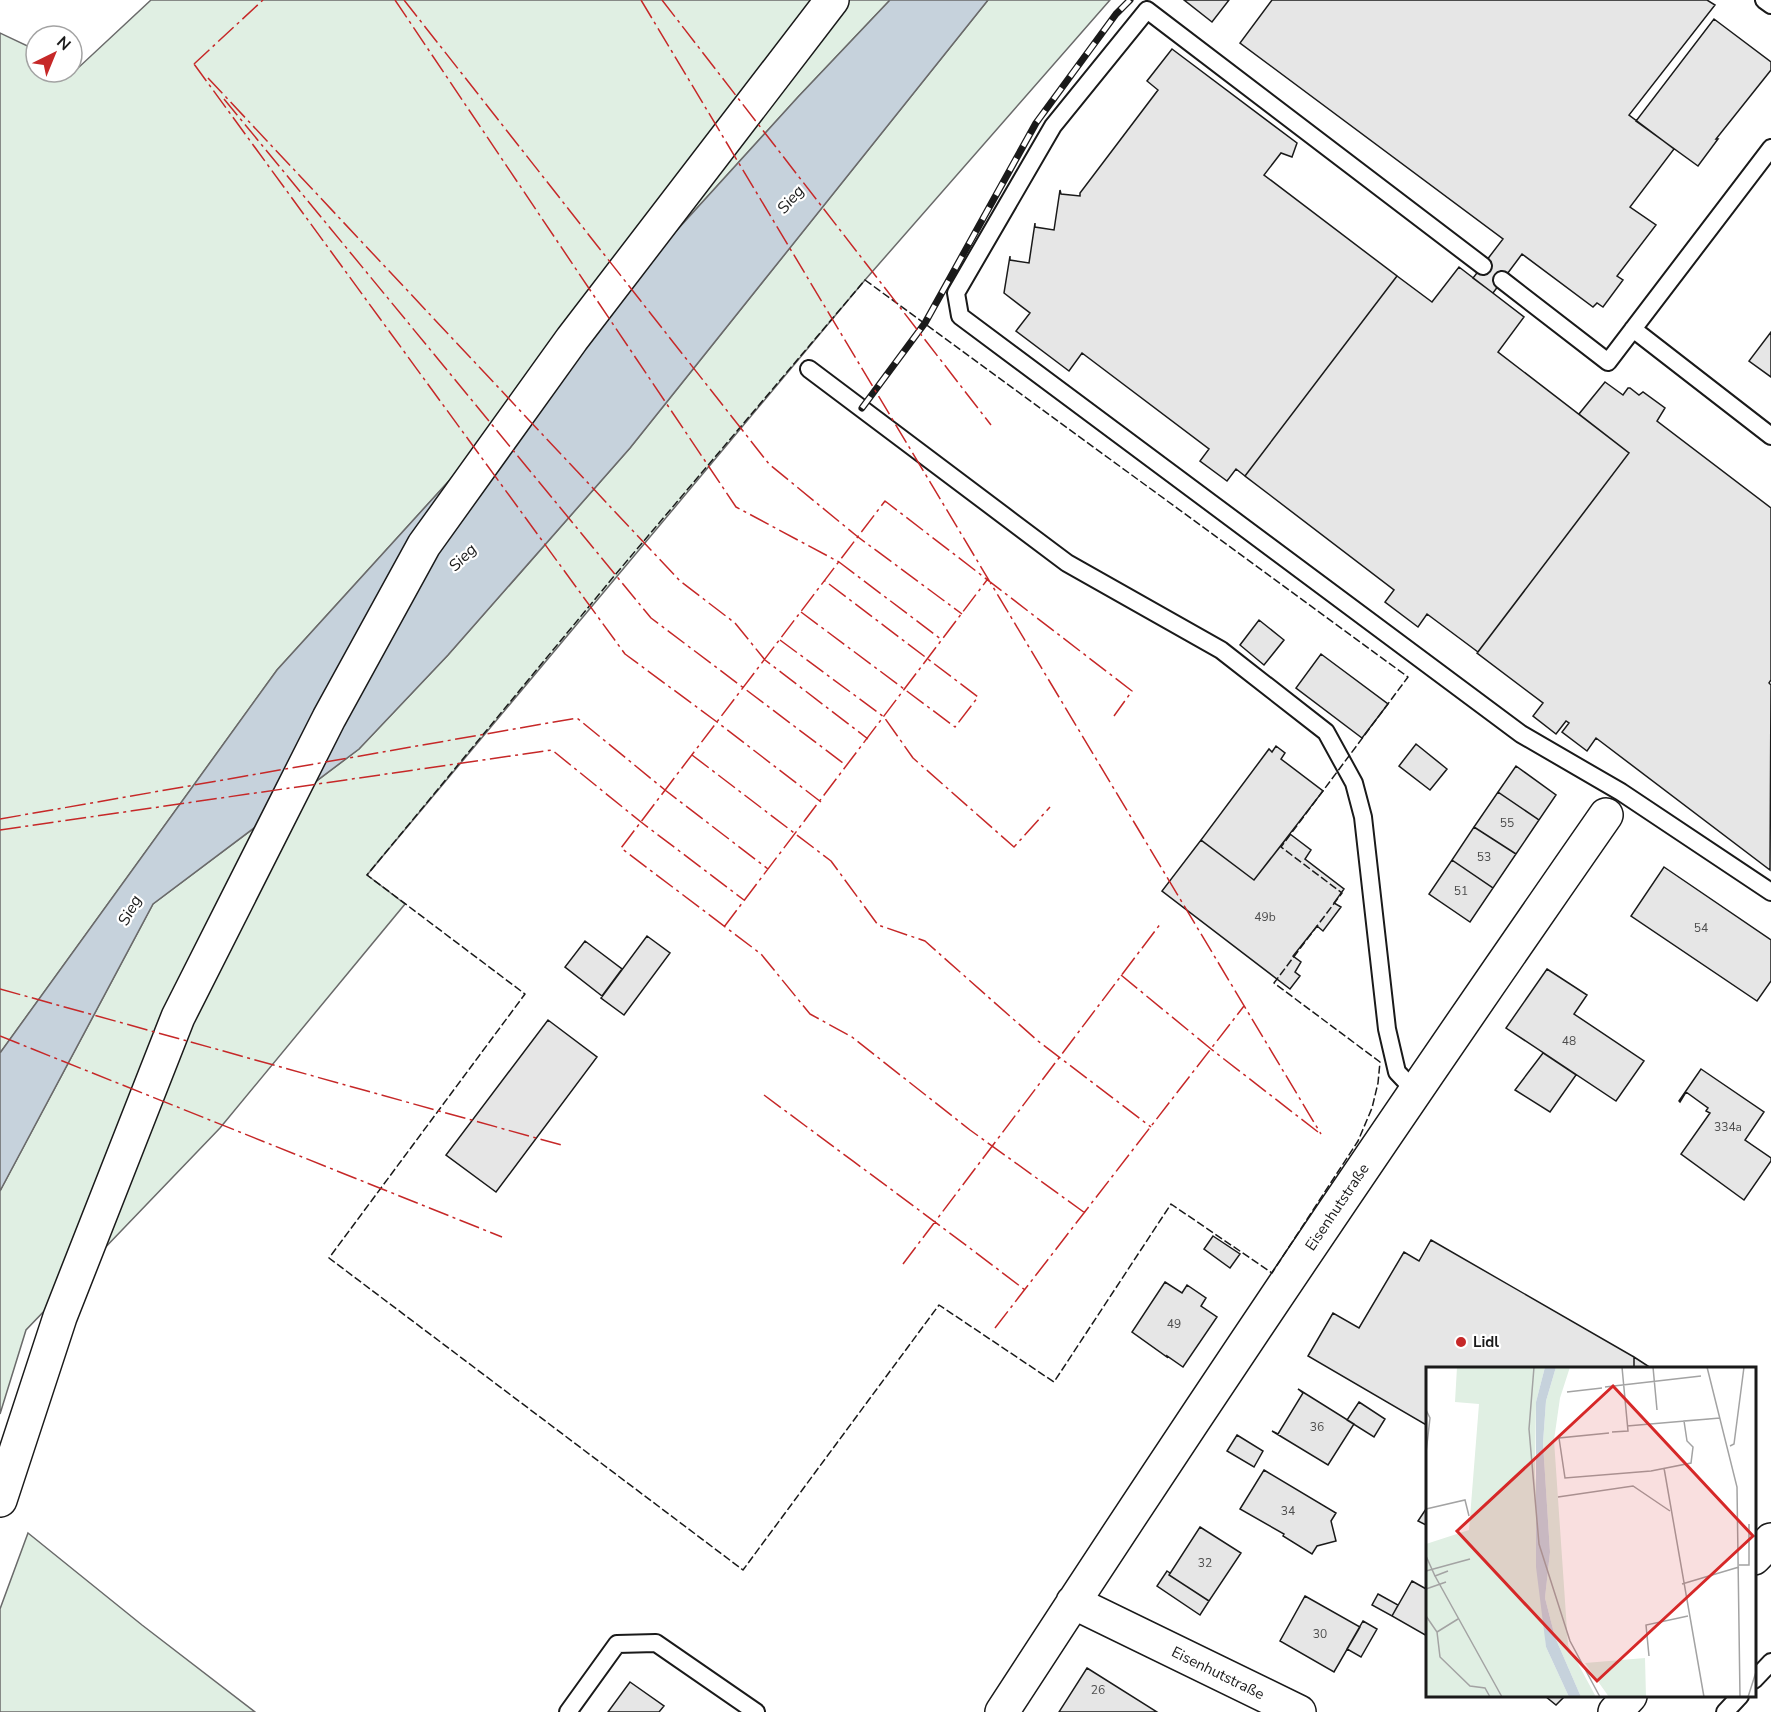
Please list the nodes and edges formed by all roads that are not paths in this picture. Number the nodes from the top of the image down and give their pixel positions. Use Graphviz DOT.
graph roads {
  1 [pos="832,0"];
  2 [pos="1764,0"];
  3 [pos="1771,5"];
  4 [pos="1771,148"];
  5 [pos="1483,266"];
  6 [pos="1502,280"];
  7 [pos="1633,329"];
  8 [pos="809,369"];
  9 [pos="1771,436"];
  10 [pos="1613,804"];
  11 [pos="1771,892"];
  12 [pos="1415,1090"];
  13 [pos="0,1500"];
  14 [pos="1771,1540"];
  15 [pos="1756,1557"];
  16 [pos="1073,1602"];
  17 [pos="1771,1662"];
  18 [pos="1756,1679"];
  19 [pos="1628,1697"];
  20 [pos="1738,1697"];
  21 [pos="568,1712"];
  22 [pos="756,1712"];
  23 [pos="1002,1712"];
  24 [pos="1299,1712"];
  25 [pos="1615,1712"];
  26 [pos="1725,1712"];
  1 -- 13 [label="main road"];
  2 -- 3 [label="lane"];
  4 -- 7 [label="lane"];
  5 -- 10 [label="lane"];
  6 -- 7 [label="lane"];
  7 -- 9 [label="lane"];
  8 -- 12 [label="lane"];
  10 -- 11 [label="lane"];
  10 -- 12 [label="main road, Eisenhutstraße"];
  12 -- 16 [label="main road, Eisenhutstraße"];
  14 -- 15 [label="main road"];
  16 -- 23 [label="main road, Eisenhutstraße"];
  16 -- 24 [label="main road, Eisenhutstraße"];
  17 -- 18 [label="lane"];
  19 -- 25 [label="main road"];
  20 -- 26 [label="lane"];
  21 -- 22 [label="lane"];
}
